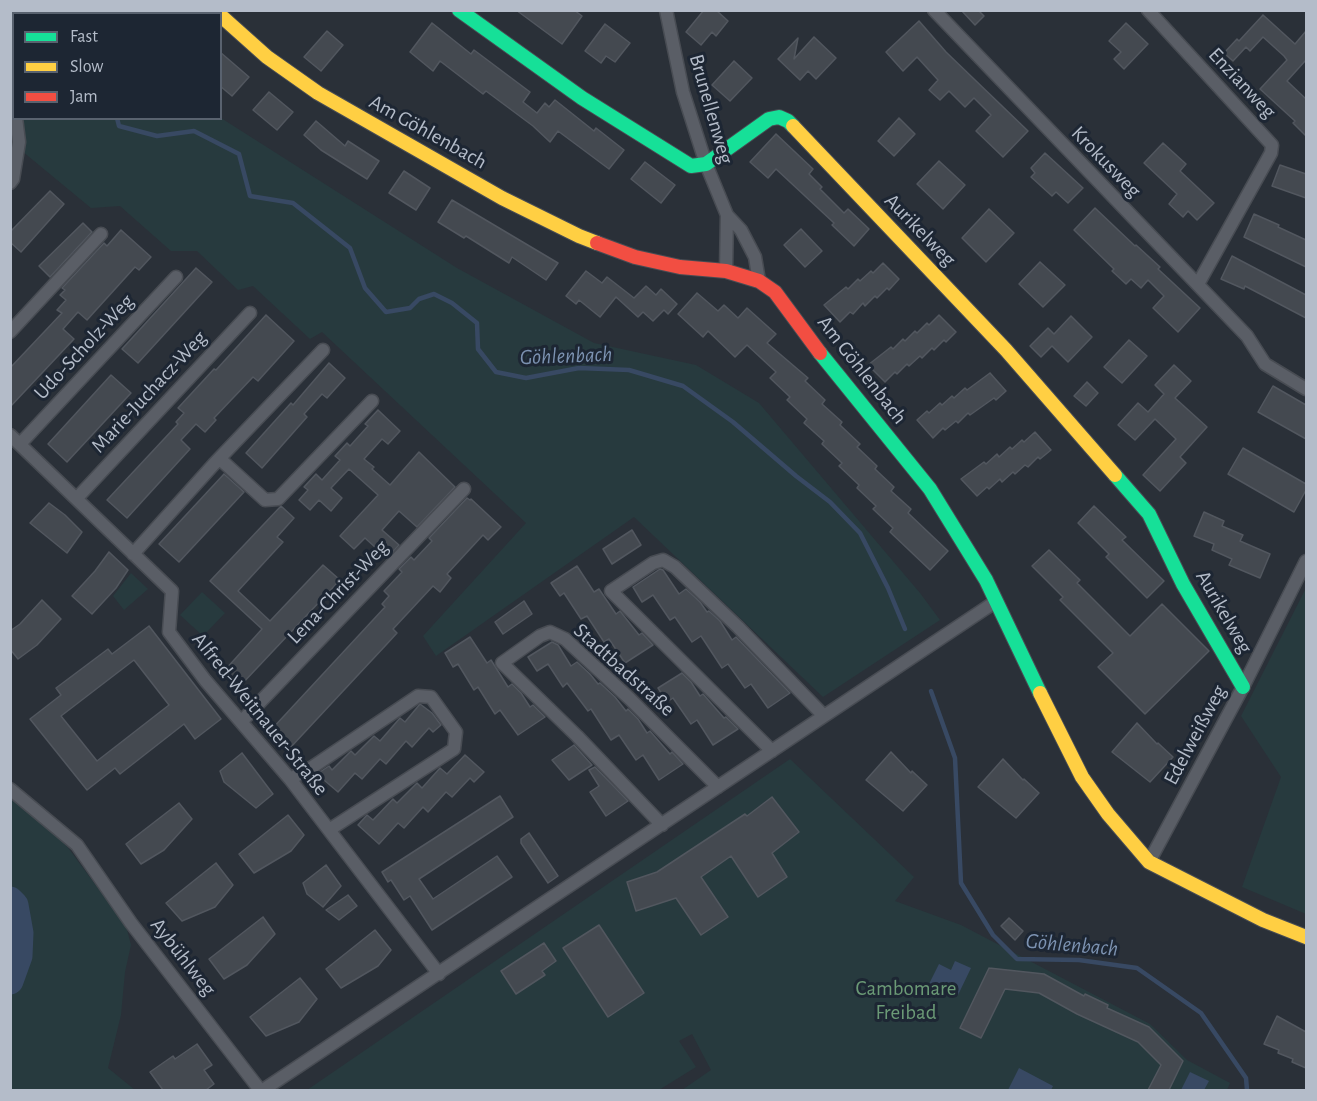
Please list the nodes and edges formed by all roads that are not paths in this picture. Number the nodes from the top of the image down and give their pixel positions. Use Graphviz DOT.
graph roads {
  1 [pos="459,10"];
  2 [pos="666,10"];
  3 [pos="934,10"];
  4 [pos="1148,10"];
  5 [pos="222,17"];
  6 [pos="16,120"];
  7 [pos="706,164"];
  8 [pos="10,183"];
  9 [pos="727,215"];
  10 [pos="102,234"];
  11 [pos="726,271"];
  12 [pos="176,277"];
  13 [pos="759,281"];
  14 [pos="1198,284"];
  15 [pos="250,313"];
  16 [pos="10,332"];
  17 [pos="323,350"];
  18 [pos="1306,389"];
  19 [pos="372,401"];
  20 [pos="10,435"];
  21 [pos="20,444"];
  22 [pos="220,459"];
  23 [pos="464,489"];
  24 [pos="77,498"];
  25 [pos="133,554"];
  26 [pos="1306,561"];
  27 [pos="995,602"];
  28 [pos="1243,687"];
  29 [pos="824,716"];
  30 [pos="241,722"];
  31 [pos="772,751"];
  32 [pos="290,779"];
  33 [pos="718,787"];
  34 [pos="10,789"];
  35 [pos="662,825"];
  36 [pos="329,830"];
  37 [pos="1149,862"];
  38 [pos="1306,937"];
  39 [pos="439,974"];
  40 [pos="261,1090"];
  1 -- 7 [label="street"];
  2 -- 7 [label="street, Brunellenweg"];
  3 -- 14 [label="street, Krokusweg"];
  4 -- 14 [label="street, Enzianweg"];
  5 -- 11 [label="street, Am Göhlenbach"];
  6 -- 8 [label="street"];
  7 -- 9 [label="street, Brunellenweg"];
  7 -- 28 [label="street, Aurikelweg"];
  9 -- 11 [label="street, Brunellenweg"];
  9 -- 13 [label="street, Brunellenweg"];
  10 -- 16 [label="street"];
  11 -- 13 [label="street, Am Göhlenbach"];
  12 -- 21 [label="street, Udo-Scholz-Weg"];
  13 -- 27 [label="street, Am Göhlenbach"];
  14 -- 18 [label="street, Krokusweg"];
  15 -- 24 [label="street, Marie-Juchacz-Weg"];
  17 -- 22 [label="street"];
  19 -- 22 [label="street"];
  20 -- 21 [label="street, Alfred-Weitnauer-Straße"];
  21 -- 24 [label="street, Alfred-Weitnauer-Straße"];
  22 -- 25 [label="street"];
  23 -- 30 [label="street, Lena-Christ-Weg"];
  24 -- 25 [label="street, Alfred-Weitnauer-Straße"];
  25 -- 30 [label="street, Alfred-Weitnauer-Straße"];
  26 -- 28 [label="street, Edelweißweg"];
  27 -- 29 [label="street"];
  27 -- 37 [label="street, Am Göhlenbach"];
  28 -- 37 [label="street, Edelweißweg"];
  29 -- 31 [label="street"];
  29 -- 31 [label="street, Stadtbadstraße"];
  30 -- 32 [label="street, Alfred-Weitnauer-Straße"];
  31 -- 33 [label="street"];
  32 -- 36 [label="street, Alfred-Weitnauer-Straße"];
  32 -- 36 [label="street"];
  33 -- 35 [label="street"];
  33 -- 35 [label="street, Stadtbadstraße"];
  34 -- 40 [label="street, Aybühlweg"];
  35 -- 39 [label="street"];
  36 -- 39 [label="street, Alfred-Weitnauer-Straße"];
  37 -- 38 [label="street, Am Göhlenbach"];
  39 -- 40 [label="street"];
}
